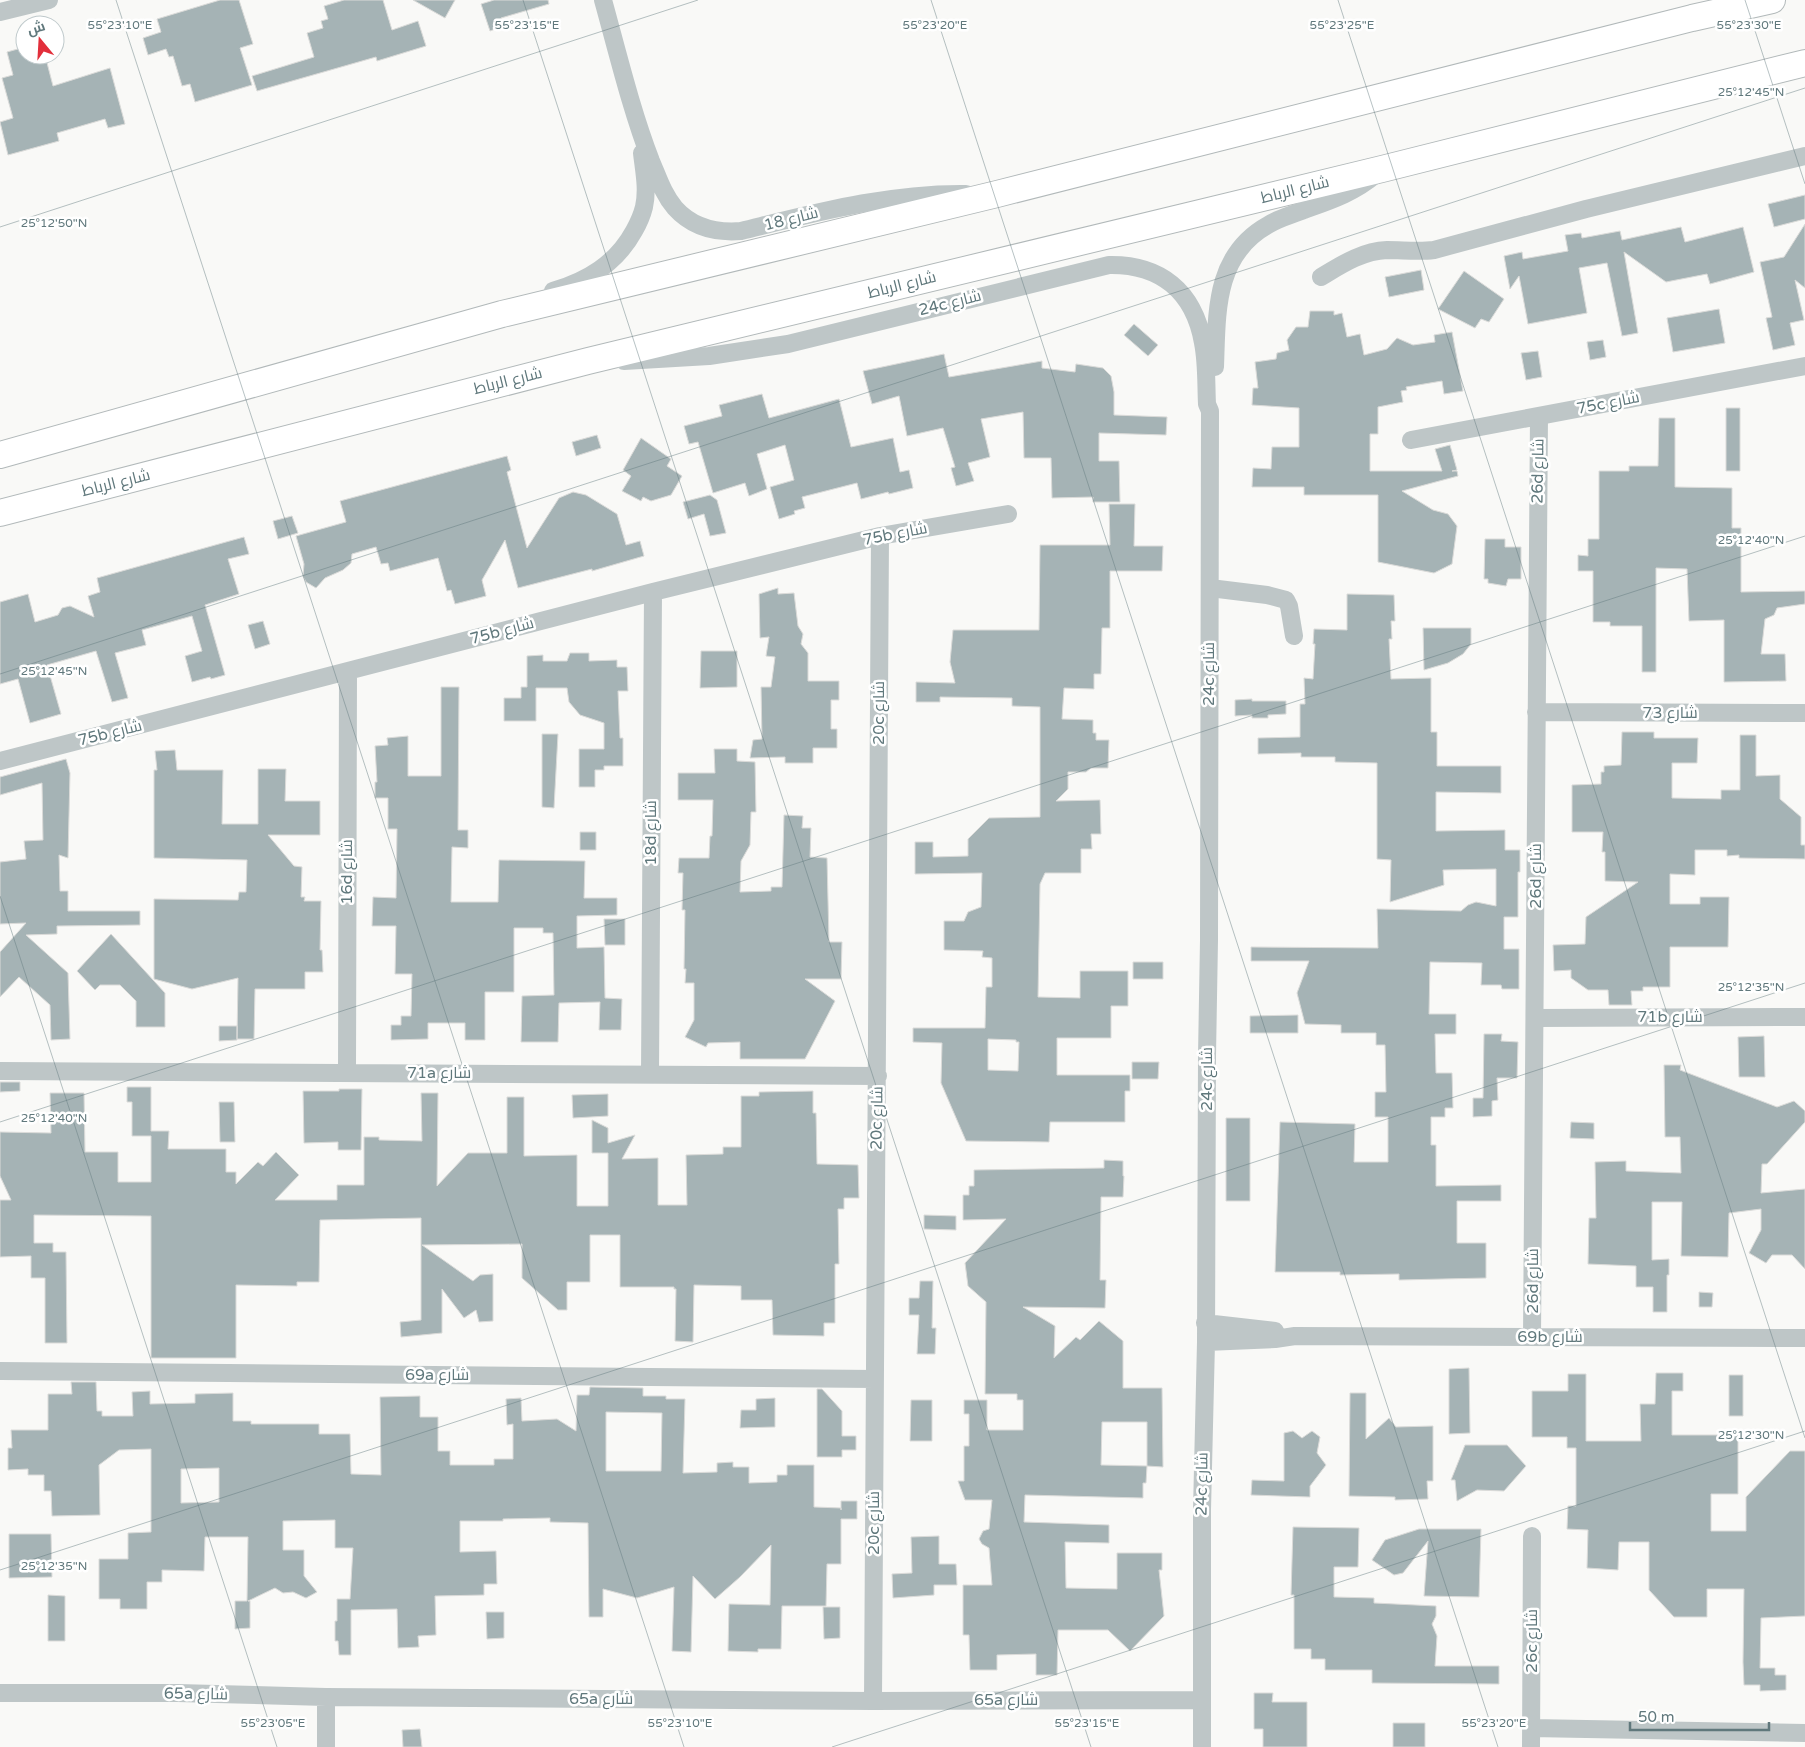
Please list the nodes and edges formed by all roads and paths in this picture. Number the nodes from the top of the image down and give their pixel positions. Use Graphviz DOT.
graph roads {
  1 [pos="49,0"];
  2 [pos="604,0"];
  3 [pos="1748,0"];
  4 [pos="1772,0"];
  5 [pos="0,12"];
  6 [pos="1692,18"];
  7 [pos="1805,63"];
  8 [pos="640,133"];
  9 [pos="1805,156"];
  10 [pos="1382,168"];
  11 [pos="997,194"];
  12 [pos="1321,277"];
  13 [pos="502,314"];
  14 [pos="588,361"];
  15 [pos="1805,366"];
  16 [pos="1210,411"];
  17 [pos="1539,416"];
  18 [pos="1411,440"];
  19 [pos="0,455"];
  20 [pos="0,513"];
  21 [pos="1008,514"];
  22 [pos="880,536"];
  23 [pos="1210,588"];
  24 [pos="653,592"];
  25 [pos="1294,636"];
  26 [pos="348,672"];
  27 [pos="1536,712"];
  28 [pos="1805,713"];
  29 [pos="0,761"];
  30 [pos="1805,1017"];
  31 [pos="1535,1018"];
  32 [pos="0,1071"];
  33 [pos="347,1072"];
  34 [pos="650,1074"];
  35 [pos="878,1076"];
  36 [pos="1206,1323"];
  37 [pos="1295,1336"];
  38 [pos="1532,1337"];
  39 [pos="1805,1338"];
  40 [pos="1206,1342"];
  41 [pos="0,1371"];
  42 [pos="875,1379"];
  43 [pos="1532,1536"];
  44 [pos="0,1693"];
  45 [pos="326,1697"];
  46 [pos="1202,1700"];
  47 [pos="873,1701"];
  48 [pos="1531,1728"];
  49 [pos="1805,1733"];
  50 [pos="326,1747"];
  51 [pos="1202,1747"];
  52 [pos="1531,1747"];
  1 -- 5 [label="street"];
  2 -- 8 [label="street, شارع 18"];
  3 -- 6 [label="highway"];
  4 -- 6 [label="highway"];
  6 -- 11 [label="highway"];
  7 -- 10 [label="highway, شارع الرباط"];
  8 -- 11 [label="street, شارع 18"];
  8 -- 13 [label="street, شارع 18"];
  9 -- 12 [label="street"];
  10 -- 14 [label="highway, شارع الرباط"];
  10 -- 16 [label="street, 24c شارع"];
  11 -- 13 [label="highway"];
  13 -- 19 [label="highway"];
  14 -- 16 [label="street, 24c شارع"];
  14 -- 20 [label="highway, شارع الرباط"];
  15 -- 17 [label="street, 75c شارع"];
  16 -- 23 [label="street, 24c شارع"];
  17 -- 18 [label="street, 75c شارع"];
  17 -- 27 [label="street, 26d شارع"];
  21 -- 22 [label="street, 75b شارع"];
  22 -- 24 [label="street, 75b شارع"];
  22 -- 35 [label="street, 20c شارع"];
  23 -- 25 [label="street"];
  23 -- 36 [label="street, 24c شارع"];
  24 -- 26 [label="street, 75b شارع"];
  24 -- 34 [label="street, 18d شارع"];
  26 -- 29 [label="street, 75b شارع"];
  26 -- 33 [label="street, 16d شارع"];
  27 -- 28 [label="street, شارع 73"];
  27 -- 31 [label="street, 26d شارع"];
  30 -- 31 [label="street, 71b شارع"];
  31 -- 38 [label="street, 26d شارع"];
  32 -- 33 [label="street, 71a شارع"];
  33 -- 34 [label="street, 71a شارع"];
  34 -- 35 [label="street, 71a شارع"];
  35 -- 42 [label="street, 20c شارع"];
  36 -- 37 [label="street, 69b شارع"];
  36 -- 40 [label="street, 24c شارع"];
  37 -- 38 [label="street, 69b شارع"];
  37 -- 40 [label="street, 69b شارع"];
  38 -- 39 [label="street, 69b شارع"];
  40 -- 46 [label="street, 24c شارع"];
  41 -- 42 [label="street, 69a شارع"];
  42 -- 47 [label="street, 20c شارع"];
  43 -- 48 [label="street, 26c شارع"];
  44 -- 45 [label="street, 65a شارع"];
  45 -- 47 [label="street, 65a شارع"];
  45 -- 50 [label="street"];
  46 -- 47 [label="street, 65a شارع"];
  46 -- 51 [label="street, 24c شارع"];
  48 -- 49 [label="street"];
  48 -- 52 [label="street, 26c شارع"];
}
